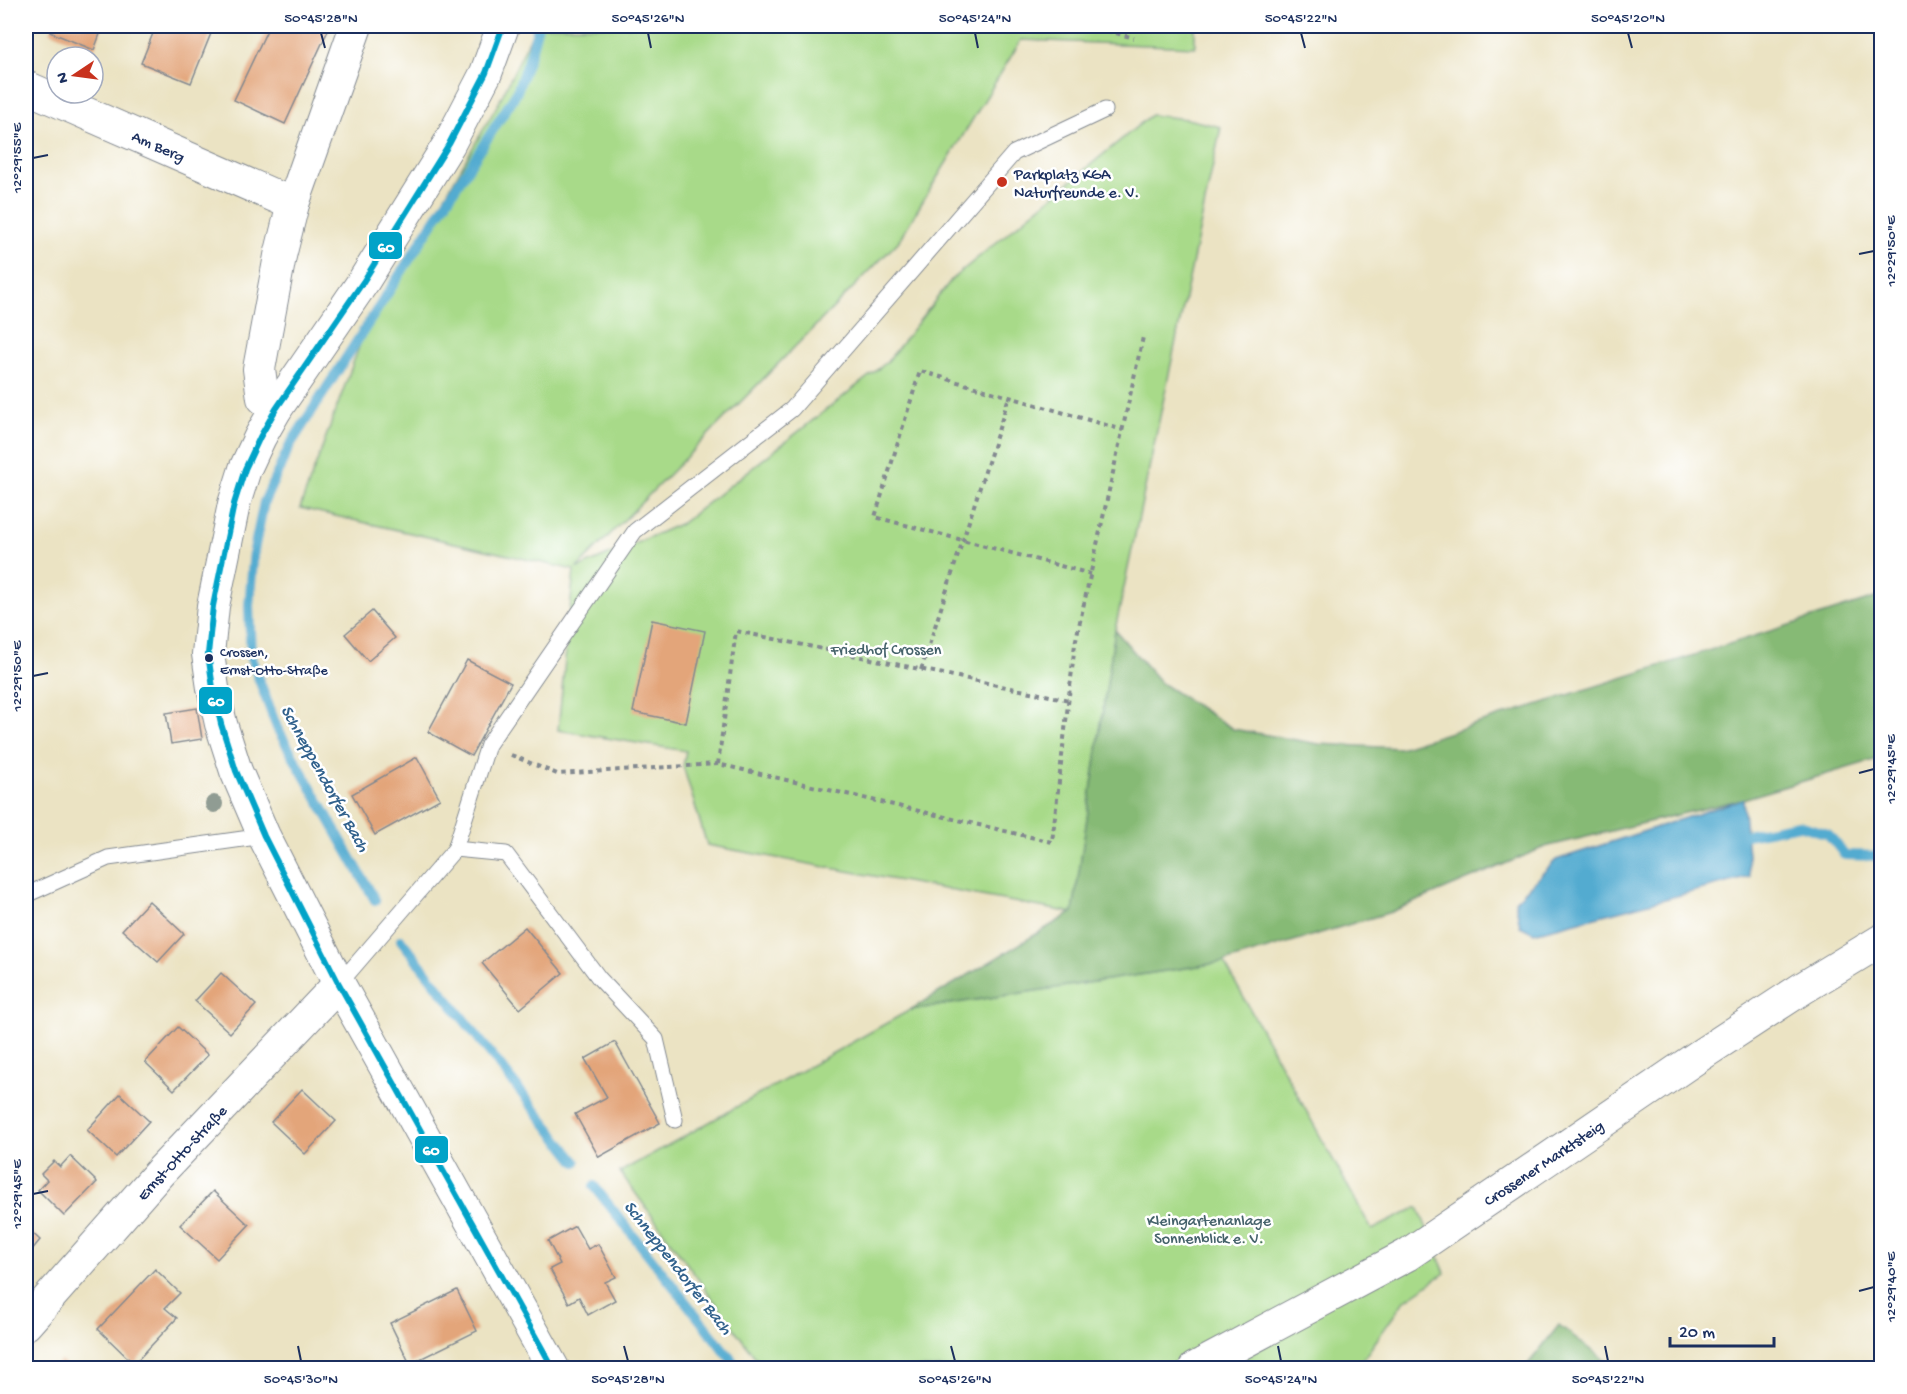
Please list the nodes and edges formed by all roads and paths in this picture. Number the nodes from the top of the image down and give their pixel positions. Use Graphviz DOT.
graph roads {
  1 [pos="356,26"];
  2 [pos="503,26"];
  3 [pos="1090,26"];
  4 [pos="1134,38"];
  5 [pos="26,87"];
  6 [pos="1105,110"];
  7 [pos="294,204"];
  8 [pos="1143,337"];
  9 [pos="1009,397"];
  10 [pos="276,409"];
  11 [pos="1123,430"];
  12 [pos="963,540"];
  13 [pos="1091,574"];
  14 [pos="921,670"];
  15 [pos="1069,700"];
  16 [pos="488,745"];
  17 [pos="717,764"];
  18 [pos="264,836"];
  19 [pos="455,849"];
  20 [pos="26,895"];
  21 [pos="1881,940"];
  22 [pos="339,984"];
  23 [pos="675,1120"];
  24 [pos="26,1324"];
  25 [pos="553,1368"];
  26 [pos="1195,1368"];
  1 -- 7 [label="street"];
  2 -- 10 [label="street"];
  3 -- 4 [label="path"];
  5 -- 7 [label="street, Am Berg"];
  6 -- 16 [label="lane"];
  7 -- 10 [label="street"];
  8 -- 11 [label="path"];
  9 -- 11 [label="path"];
  9 -- 12 [label="path"];
  9 -- 12 [label="path"];
  10 -- 18 [label="street"];
  11 -- 13 [label="path"];
  12 -- 13 [label="path"];
  12 -- 14 [label="path"];
  13 -- 15 [label="path"];
  14 -- 15 [label="path"];
  14 -- 17 [label="path"];
  15 -- 17 [label="path"];
  16 -- 17 [label="path"];
  16 -- 19 [label="lane"];
  18 -- 20 [label="lane"];
  18 -- 22 [label="street"];
  19 -- 22 [label="lane"];
  19 -- 23 [label="lane"];
  21 -- 26 [label="street, Crossener Marktsteig"];
  22 -- 24 [label="street, Ernst-Otto-Straße"];
  22 -- 25 [label="street"];
}
